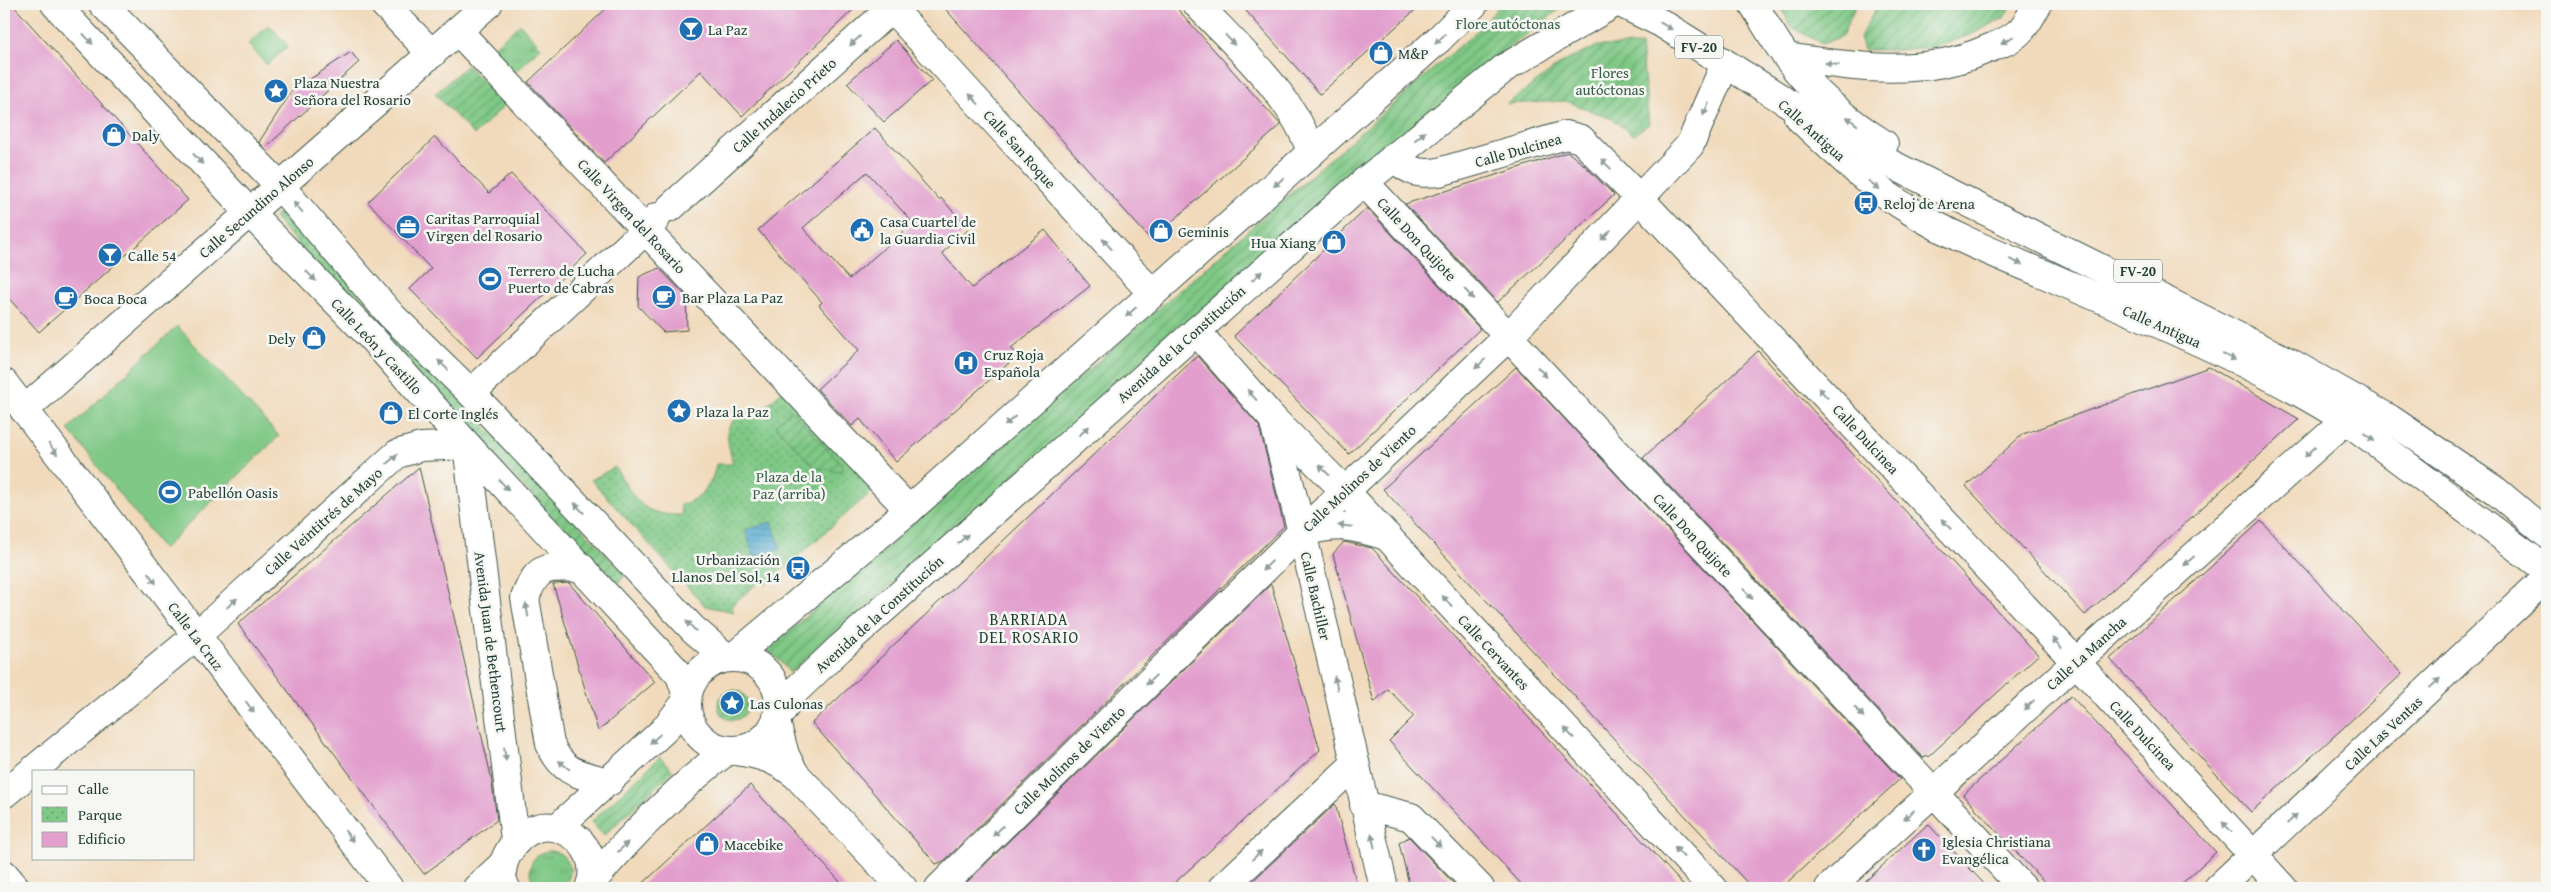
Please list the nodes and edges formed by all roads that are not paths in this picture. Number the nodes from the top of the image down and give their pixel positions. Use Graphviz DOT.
graph roads {
  1 [pos="55,4"];
  2 [pos="103,4"];
  3 [pos="384,4"];
  4 [pos="488,4"];
  5 [pos="1197,4"];
  6 [pos="1474,4"];
  7 [pos="1613,4"];
  8 [pos="1622,4"];
  9 [pos="1753,4"];
  10 [pos="2038,4"];
  11 [pos="892,5"];
  12 [pos="458,31"];
  13 [pos="432,54"];
  14 [pos="1787,57"];
  15 [pos="1725,64"];
  16 [pos="1773,94"];
  17 [pos="1311,153"];
  18 [pos="1393,158"];
  19 [pos="1364,182"];
  20 [pos="280,186"];
  21 [pos="1640,199"];
  22 [pos="250,213"];
  23 [pos="659,217"];
  24 [pos="1152,293"];
  25 [pos="1196,331"];
  26 [pos="1508,337"];
  27 [pos="471,393"];
  28 [pos="10,396"];
  29 [pos="1273,419"];
  30 [pos="2346,420"];
  31 [pos="467,445"];
  32 [pos="1345,491"];
  33 [pos="909,510"];
  34 [pos="2547,514"];
  35 [pos="1302,532"];
  36 [pos="2547,534"];
  37 [pos="1387,536"];
  38 [pos="582,568"];
  39 [pos="2547,570"];
  40 [pos="2547,577"];
  41 [pos="196,636"];
  42 [pos="730,658"];
  43 [pos="2076,662"];
  44 [pos="687,699"];
  45 [pos="777,720"];
  46 [pos="732,750"];
  47 [pos="1355,764"];
  48 [pos="33,770"];
  49 [pos="32,771"];
  50 [pos="796,775"];
  51 [pos="609,782"];
  52 [pos="1934,792"];
  53 [pos="4,794"];
  54 [pos="1364,805"];
  55 [pos="558,827"];
  56 [pos="515,840"];
  57 [pos="2253,855"];
  58 [pos="4,874"];
  59 [pos="504,877"];
  60 [pos="590,886"];
  61 [pos="16,888"];
  62 [pos="389,888"];
  63 [pos="477,888"];
  64 [pos="903,888"];
  65 [pos="939,888"];
  66 [pos="1222,888"];
  67 [pos="1384,888"];
  68 [pos="1480,888"];
  69 [pos="1712,888"];
  70 [pos="1829,888"];
  71 [pos="2023,888"];
  72 [pos="2218,888"];
  73 [pos="2283,888"];
  1 -- 22 [label="street, Calle León y Castillo, one-way"];
  2 -- 20 [label="street"];
  3 -- 13 [label="street"];
  4 -- 12 [label="street, Calle Secundino Alonso"];
  5 -- 17 [label="street, one-way"];
  6 -- 17 [label="street, one-way"];
  18 -- 7 [label="street, Avenida de la Constitución, one-way"];
  8 -- 15 [label="street, FV-20, one-way"];
  9 -- 14 [label="street, FV-20"];
  10 -- 14 [label="street, one-way"];
  11 -- 23 [label="street, Calle Indalecio Prieto, one-way"];
  24 -- 11 [label="street, Calle San Roque, one-way"];
  12 -- 13 [label="street, Calle Secundino Alonso"];
  12 -- 23 [label="street, Calle Virgen del Rosario"];
  13 -- 20 [label="street, Calle Secundino Alonso"];
  34 -- 14 [label="street, FV-20, one-way"];
  15 -- 16 [label="street, FV-20"];
  15 -- 21 [label="street, Calle Molinos de Viento, one-way"];
  16 -- 30 [label="street, Calle Antigua, one-way"];
  16 -- 36 [label="street, FV-20"];
  17 -- 24 [label="street, one-way"];
  18 -- 19 [label="street, Avenida de la Constitución"];
  21 -- 18 [label="street, Calle Dulcinea, one-way"];
  25 -- 19 [label="street, Avenida de la Constitución, one-way"];
  19 -- 26 [label="street, Calle Don Quijote, one-way"];
  20 -- 22 [label="street, Calle Secundino Alonso"];
  27 -- 20 [label="street, one-way"];
  21 -- 26 [label="street, Calle Molinos de Viento, one-way"];
  43 -- 21 [label="street, Calle Dulcinea, one-way"];
  22 -- 28 [label="street, Calle Secundino Alonso"];
  22 -- 31 [label="street, Calle León y Castillo, one-way"];
  23 -- 27 [label="street, Calle Indalecio Prieto"];
  23 -- 33 [label="street, Calle Virgen del Rosario"];
  24 -- 33 [label="street, one-way"];
  29 -- 25 [label="street, Calle Bachiller, one-way"];
  45 -- 25 [label="street, Avenida de la Constitución, one-way"];
  26 -- 32 [label="street, Calle Molinos de Viento, one-way"];
  26 -- 52 [label="street, Calle Don Quijote, one-way"];
  42 -- 27 [label="street, one-way"];
  28 -- 41 [label="street, Calle La Cruz, one-way"];
  32 -- 29 [label="street, Calle Cervantes, one-way"];
  29 -- 35 [label="street, Calle Bachiller"];
  30 -- 39 [label="street, Calle Antigua, one-way"];
  30 -- 43 [label="street, Calle La Mancha, one-way"];
  31 -- 38 [label="street, Calle León y Castillo, one-way"];
  41 -- 31 [label="street, Calle Veintitrés de Mayo, one-way"];
  31 -- 56 [label="street, Avenida Juan de Bethencourt, one-way"];
  32 -- 35 [label="street, Calle Molinos de Viento"];
  32 -- 37 [label="street, Calle Cervantes"];
  33 -- 42 [label="street"];
  37 -- 35 [label="street, one-way"];
  47 -- 35 [label="street, Calle Bachiller, one-way"];
  35 -- 65 [label="street, Calle Molinos de Viento, one-way"];
  69 -- 37 [label="street, Calle Cervantes, one-way"];
  38 -- 44 [label="street, Calle León y Castillo"];
  51 -- 38 [label="street, one-way"];
  57 -- 40 [label="street, Calle Las Ventas, one-way"];
  41 -- 48 [label="street, Calle Veintitrés de Mayo"];
  41 -- 62 [label="street, Calle La Cruz, one-way"];
  42 -- 44 [label="street"];
  42 -- 45 [label="street"];
  43 -- 52 [label="street, Calle La Mancha, one-way"];
  57 -- 43 [label="street, Calle Dulcinea, one-way"];
  44 -- 46 [label="street"];
  44 -- 51 [label="street, one-way"];
  45 -- 46 [label="street"];
  45 -- 50 [label="street"];
  46 -- 50 [label="street"];
  60 -- 46 [label="street, one-way"];
  47 -- 54 [label="street, Calle Bachiller"];
  66 -- 47 [label="street, one-way"];
  49 -- 53 [label="street, Calle Veintitrés de Mayo"];
  50 -- 64 [label="street"];
  51 -- 55 [label="street"];
  52 -- 70 [label="street, Calle La Mancha, one-way"];
  52 -- 71 [label="street, Calle Don Quijote"];
  67 -- 54 [label="street, Calle Bachiller, one-way"];
  54 -- 68 [label="street, one-way"];
  55 -- 56 [label="street"];
  55 -- 60 [label="street"];
  56 -- 59 [label="street"];
  57 -- 72 [label="street, Calle Las Ventas"];
  57 -- 73 [label="street, Calle Dulcinea"];
  58 -- 61 [label="street"];
  59 -- 63 [label="street"];
}
